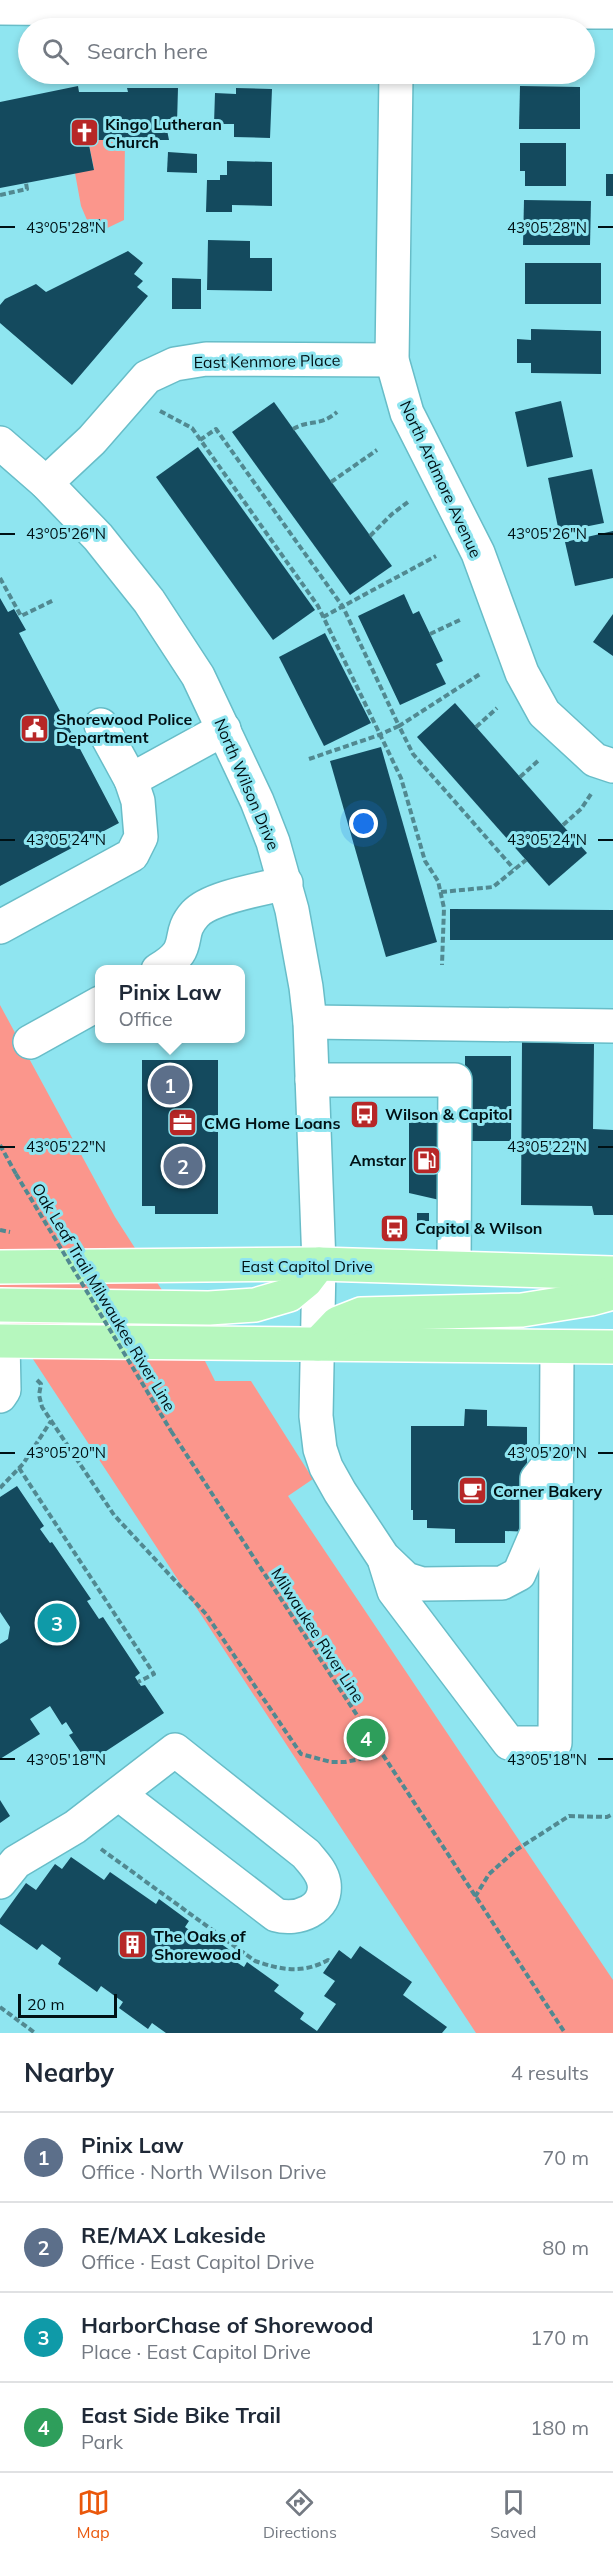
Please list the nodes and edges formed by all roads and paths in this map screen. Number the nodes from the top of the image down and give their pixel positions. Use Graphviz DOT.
graph roads {
  1 [pos="0,8"];
  2 [pos="613,12"];
  3 [pos="397,14"];
  4 [pos="396,84"];
  5 [pos="26,183"];
  6 [pos="0,195"];
  7 [pos="392,360"];
  8 [pos="158,409"];
  9 [pos="337,412"];
  10 [pos="293,429"];
  11 [pos="200,440"];
  12 [pos="0,443"];
  13 [pos="377,450"];
  14 [pos="331,482"];
  15 [pos="46,483"];
  16 [pos="408,502"];
  17 [pos="370,536"];
  18 [pos="436,556"];
  19 [pos="0,578"];
  20 [pos="54,600"];
  21 [pos="344,607"];
  22 [pos="323,617"];
  23 [pos="462,619"];
  24 [pos="430,634"];
  25 [pos="480,674"];
  26 [pos="497,708"];
  27 [pos="101,725"];
  28 [pos="399,726"];
  29 [pos="476,727"];
  30 [pos="224,729"];
  31 [pos="380,735"];
  32 [pos="309,759"];
  33 [pos="539,760"];
  34 [pos="613,766"];
  35 [pos="520,777"];
  36 [pos="131,780"];
  37 [pos="591,794"];
  38 [pos="563,825"];
  39 [pos="526,860"];
  40 [pos="514,869"];
  41 [pos="286,883"];
  42 [pos="441,892"];
  43 [pos="0,927"];
  44 [pos="166,965"];
  45 [pos="442,965"];
  46 [pos="95,1005"];
  47 [pos="309,1022"];
  48 [pos="613,1026"];
  49 [pos="30,1042"];
  50 [pos="312,1080"];
  51 [pos="0,1145"];
  52 [pos="0,1230"];
  53 [pos="8,1230"];
  54 [pos="319,1264"];
  55 [pos="0,1267"];
  56 [pos="454,1268"];
  57 [pos="613,1273"];
  58 [pos="613,1293"];
  59 [pos="0,1305"];
  60 [pos="1,1341"];
  61 [pos="318,1344"];
  62 [pos="557,1347"];
  63 [pos="613,1347"];
  64 [pos="41,1384"];
  65 [pos="0,1396"];
  66 [pos="51,1421"];
  67 [pos="171,1431"];
  68 [pos="556,1454"];
  69 [pos="19,1468"];
  70 [pos="0,1488"];
  71 [pos="383,1557"];
  72 [pos="138,1682"];
  73 [pos="379,1750"];
  74 [pos="120,1795"];
  75 [pos="613,1814"];
  76 [pos="98,1847"];
  77 [pos="0,1882"];
  78 [pos="475,1897"];
  79 [pos="331,1962"];
  80 [pos="0,2007"];
  81 [pos="35,2033"];
  82 [pos="565,2033"];
  1 -- 3 [label="street"];
  2 -- 3 [label="street"];
  4 -- 7 [label="street, North Ardmore Avenue"];
  5 -- 6 [label="path"];
  7 -- 15 [label="street, East Kenmore Place"];
  7 -- 34 [label="street, North Ardmore Avenue"];
  8 -- 11 [label="path"];
  9 -- 10 [label="path"];
  11 -- 21 [label="path"];
  11 -- 22 [label="path"];
  12 -- 15 [label="street, North Wilson Drive"];
  13 -- 14 [label="path"];
  15 -- 30 [label="street, North Wilson Drive"];
  16 -- 17 [label="path"];
  18 -- 21 [label="path"];
  19 -- 20 [label="path"];
  21 -- 22 [label="path"];
  21 -- 28 [label="path"];
  22 -- 31 [label="path"];
  23 -- 24 [label="path"];
  25 -- 28 [label="path"];
  26 -- 29 [label="path"];
  27 -- 36 [label="street"];
  28 -- 31 [label="path"];
  28 -- 40 [label="path"];
  30 -- 36 [label="street"];
  30 -- 41 [label="street, North Wilson Drive"];
  31 -- 32 [label="path"];
  31 -- 42 [label="path"];
  33 -- 35 [label="path"];
  36 -- 43 [label="street"];
  37 -- 38 [label="path"];
  39 -- 40 [label="path"];
  40 -- 42 [label="path"];
  41 -- 44 [label="street"];
  41 -- 47 [label="street, North Wilson Drive"];
  42 -- 45 [label="path"];
  46 -- 49 [label="street"];
  47 -- 48 [label="street"];
  47 -- 50 [label="street, North Wilson Drive"];
  50 -- 54 [label="street, North Wilson Drive"];
  50 -- 56 [label="street"];
  51 -- 67 [label="path, Oak Leaf Trail Milwaukee River Line, bridge"];
  52 -- 53 [label="path"];
  54 -- 55 [label="main road, East Capitol Drive"];
  54 -- 56 [label="main road, East Capitol Drive"];
  54 -- 59 [label="main road"];
  54 -- 61 [label="street, North Wilson Drive"];
  56 -- 57 [label="main road, East Capitol Drive"];
  58 -- 61 [label="main road"];
  60 -- 61 [label="main road"];
  60 -- 65 [label="street"];
  61 -- 62 [label="main road"];
  61 -- 71 [label="street, North Wilson Drive"];
  62 -- 63 [label="main road"];
  62 -- 68 [label="street"];
  64 -- 66 [label="path"];
  66 -- 69 [label="path"];
  66 -- 73 [label="path"];
  67 -- 73 [label="path, Milwaukee River Line"];
  68 -- 71 [label="street"];
  68 -- 71 [label="street"];
  69 -- 70 [label="path"];
  69 -- 72 [label="path"];
  73 -- 78 [label="path, Milwaukee River Line"];
  74 -- 74 [label="street"];
  74 -- 77 [label="street"];
  75 -- 78 [label="path"];
  76 -- 79 [label="path"];
  78 -- 82 [label="path, Milwaukee River Line"];
  80 -- 81 [label="path"];
}
